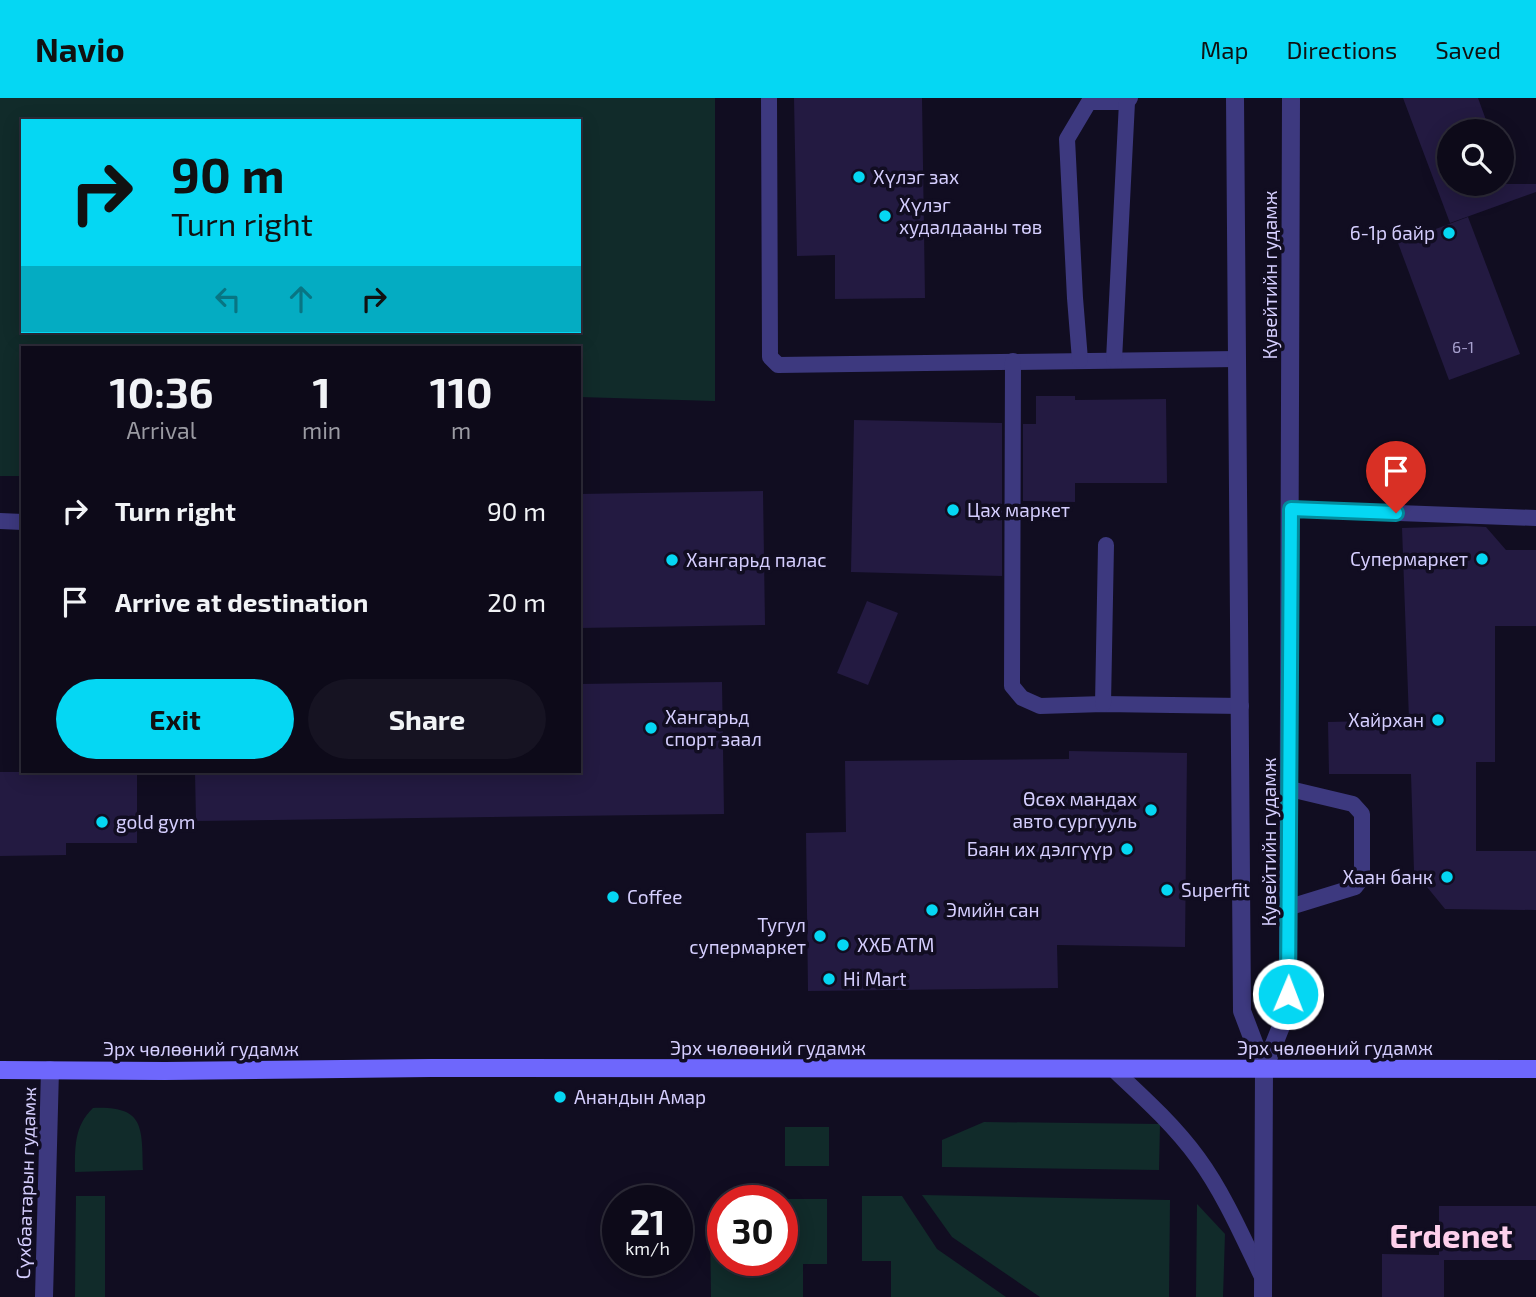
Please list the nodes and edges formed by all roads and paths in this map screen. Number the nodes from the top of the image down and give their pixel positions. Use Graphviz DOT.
graph roads {
  1 [pos="769,98"];
  2 [pos="1236,98"];
  3 [pos="1291,98"];
  4 [pos="1128,100"];
  5 [pos="1237,359"];
  6 [pos="1080,360"];
  7 [pos="1114,360"];
  8 [pos="1013,361"];
  9 [pos="1291,509"];
  10 [pos="1536,519"];
  11 [pos="0,521"];
  12 [pos="21,522"];
  13 [pos="1106,545"];
  14 [pos="1103,704"];
  15 [pos="1241,706"];
  16 [pos="1290,789"];
  17 [pos="1290,907"];
  18 [pos="1113,1069"];
  19 [pos="1264,1069"];
  20 [pos="1536,1069"];
  21 [pos="0,1070"];
  22 [pos="50,1070"];
  23 [pos="1264,1289"];
  24 [pos="44,1297"];
  1 -- 8 [label="lane"];
  2 -- 5 [label="street, Кувейтийн гудамж"];
  3 -- 9 [label="street, Кувейтийн гудамж"];
  4 -- 6 [label="lane"];
  4 -- 7 [label="lane"];
  5 -- 7 [label="lane"];
  5 -- 15 [label="street, Кувейтийн гудамж"];
  6 -- 7 [label="lane"];
  6 -- 8 [label="lane"];
  8 -- 14 [label="lane"];
  9 -- 10 [label="lane"];
  9 -- 16 [label="street, Кувейтийн гудамж"];
  11 -- 12 [label="lane"];
  13 -- 14 [label="lane"];
  14 -- 15 [label="lane"];
  15 -- 19 [label="street, Кувейтийн гудамж"];
  16 -- 17 [label="street, Кувейтийн гудамж"];
  16 -- 17 [label="lane"];
  17 -- 19 [label="street, Кувейтийн гудамж"];
  18 -- 19 [label="main road, Эрх чөлөөний гудамж"];
  18 -- 22 [label="main road, Эрх чөлөөний гудамж"];
  18 -- 23 [label="lane"];
  19 -- 20 [label="main road, Эрх чөлөөний гудамж"];
  19 -- 23 [label="street"];
  21 -- 22 [label="main road, Эрх чөлөөний гудамж"];
  22 -- 24 [label="street, Сүхбаатарын гудамж"];
}
